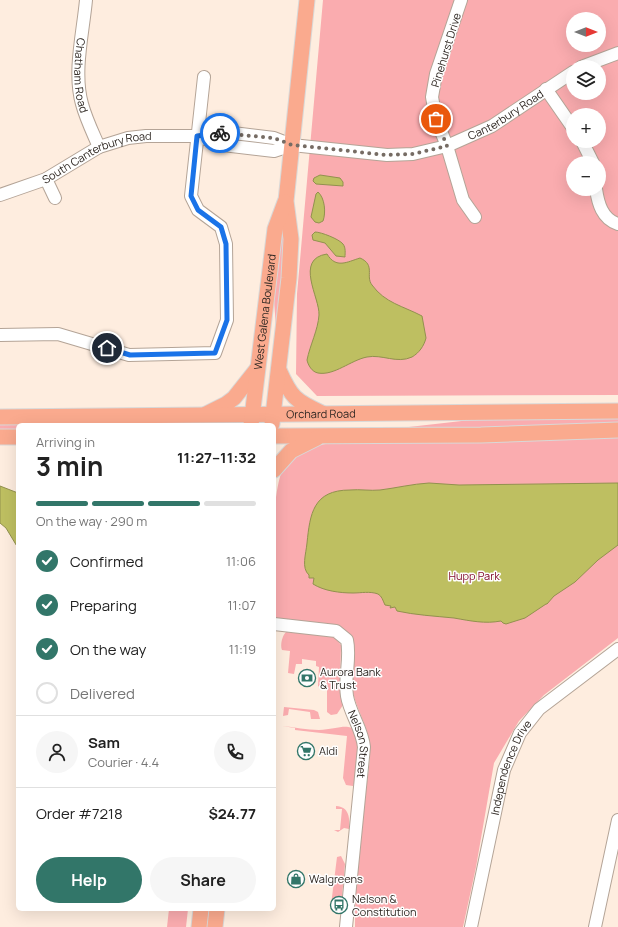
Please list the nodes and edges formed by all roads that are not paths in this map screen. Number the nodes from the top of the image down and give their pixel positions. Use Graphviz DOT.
graph roads {
  1 [pos="86,0"];
  2 [pos="307,0"];
  3 [pos="461,0"];
  4 [pos="618,53"];
  5 [pos="600,60"];
  6 [pos="566,76"];
  7 [pos="204,77"];
  8 [pos="546,89"];
  9 [pos="566,118"];
  10 [pos="197,136"];
  11 [pos="292,145"];
  12 [pos="447,146"];
  13 [pos="99,147"];
  14 [pos="46,179"];
  15 [pos="0,195"];
  16 [pos="597,196"];
  17 [pos="55,198"];
  18 [pos="286,202"];
  19 [pos="476,217"];
  20 [pos="618,224"];
  21 [pos="0,335"];
  22 [pos="258,368"];
  23 [pos="279,369"];
  24 [pos="618,411"];
  25 [pos="203,415"];
  26 [pos="327,415"];
  27 [pos="0,417"];
  28 [pos="251,420"];
  29 [pos="272,420"];
  30 [pos="618,430"];
  31 [pos="276,436"];
  32 [pos="322,436"];
  33 [pos="0,437"];
  34 [pos="16,437"];
  35 [pos="276,468"];
  36 [pos="276,624"];
  37 [pos="618,649"];
  38 [pos="618,820"];
  39 [pos="201,911"];
  40 [pos="217,911"];
  41 [pos="199,927"];
  42 [pos="215,927"];
  43 [pos="346,927"];
  44 [pos="471,927"];
  45 [pos="595,927"];
  1 -- 13 [label="street, Chatham Road"];
  2 -- 11 [label="main road, West Galena Boulevard"];
  3 -- 12 [label="street, Pinehurst Drive"];
  4 -- 5 [label="street"];
  6 -- 8 [label="street, Canterbury Road"];
  7 -- 10 [label="street"];
  8 -- 9 [label="street"];
  8 -- 12 [label="street, Canterbury Road"];
  10 -- 11 [label="street, South Canterbury Road"];
  10 -- 13 [label="street, South Canterbury Road"];
  10 -- 21 [label="street"];
  11 -- 12 [label="street, Canterbury Road"];
  11 -- 18 [label="main road, West Galena Boulevard"];
  12 -- 19 [label="street, Pinehurst Drive"];
  13 -- 14 [label="street, South Canterbury Road"];
  14 -- 15 [label="street, South Canterbury Road"];
  14 -- 17 [label="street"];
  16 -- 20 [label="street"];
  18 -- 22 [label="main road, West Galena Boulevard"];
  18 -- 23 [label="main road, West Galena Boulevard"];
  22 -- 25 [label="main road"];
  22 -- 28 [label="main road, West Galena Boulevard"];
  23 -- 26 [label="main road"];
  23 -- 29 [label="main road, West Galena Boulevard"];
  24 -- 26 [label="main road, Orchard Road"];
  25 -- 27 [label="main road, Orchard Road"];
  25 -- 28 [label="main road, Orchard Road"];
  26 -- 29 [label="main road, Orchard Road"];
  28 -- 29 [label="main road, Orchard Road"];
  30 -- 32 [label="main road, Orchard Road"];
  31 -- 32 [label="main road, Orchard Road"];
  32 -- 35 [label="main road"];
  33 -- 34 [label="main road"];
  36 -- 43 [label="street, Nelson Street"];
  37 -- 44 [label="street, Independence Drive"];
  38 -- 45 [label="street"];
  39 -- 41 [label="main road"];
  40 -- 42 [label="main road"];
}
